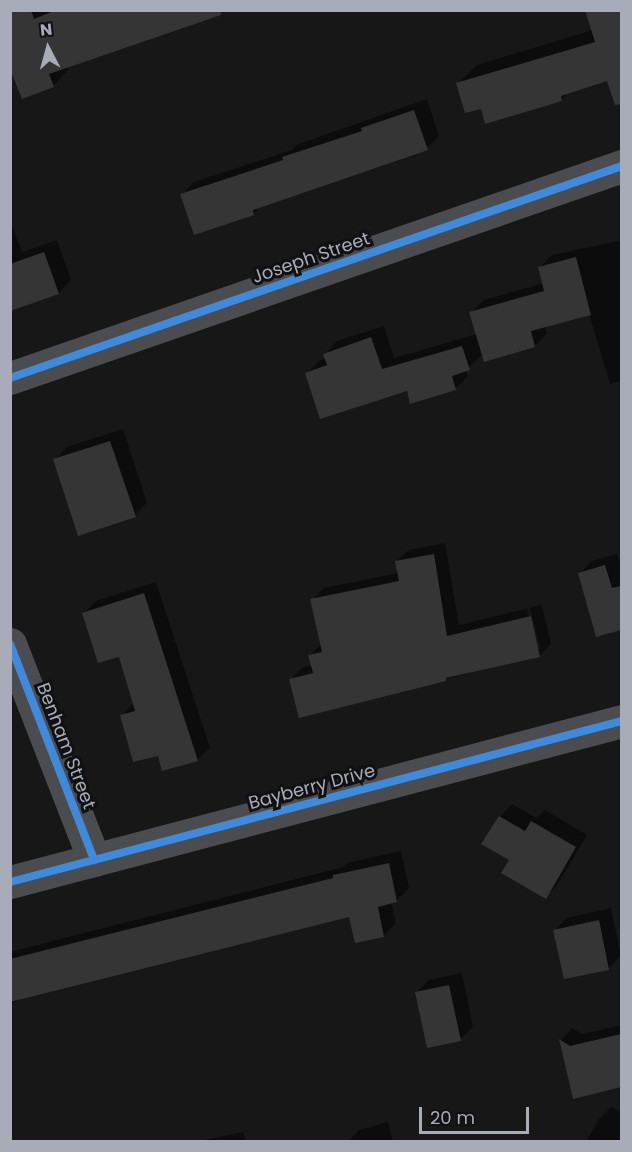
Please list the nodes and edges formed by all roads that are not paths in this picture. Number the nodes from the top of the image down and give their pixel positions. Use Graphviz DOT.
graph roads {
  1 [pos="621,166"];
  2 [pos="10,378"];
  3 [pos="10,644"];
  4 [pos="621,721"];
  5 [pos="94,860"];
  6 [pos="10,882"];
  1 -- 2 [label="street, Joseph Street"];
  3 -- 5 [label="street, Benham Street"];
  4 -- 5 [label="street, Bayberry Drive"];
  5 -- 6 [label="street, Bayberry Drive"];
}
